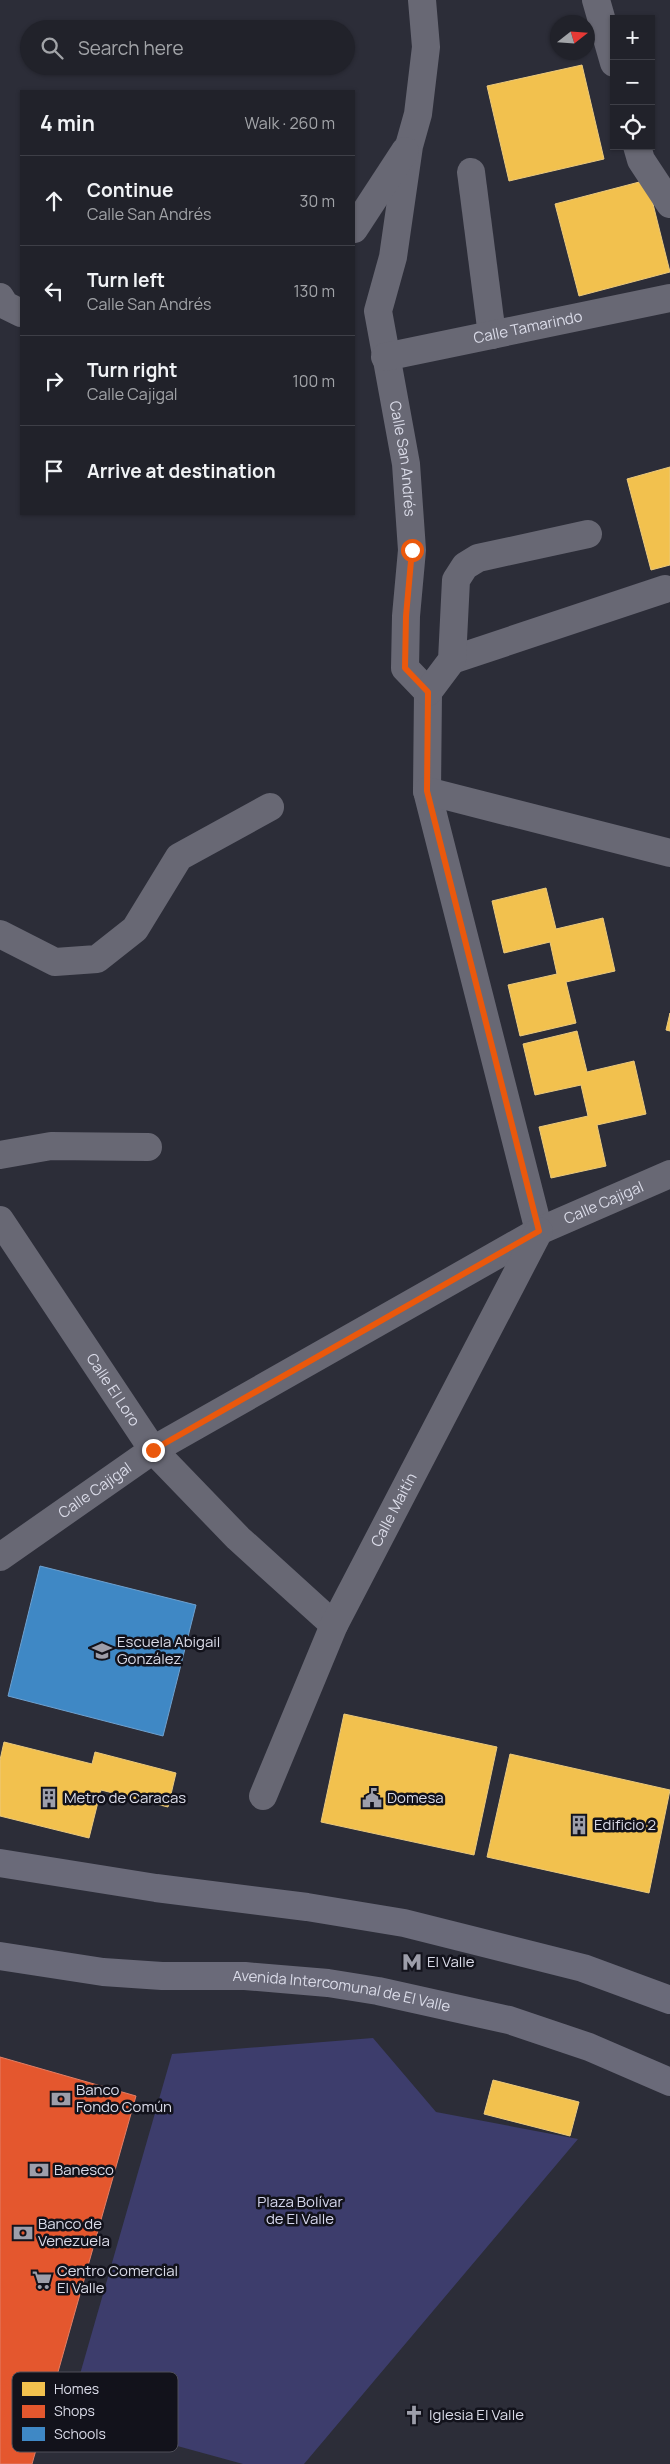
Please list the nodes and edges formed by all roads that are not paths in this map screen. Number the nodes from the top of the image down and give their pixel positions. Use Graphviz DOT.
graph roads {
  1 [pos="422,0"];
  2 [pos="596,0"];
  3 [pos="613,60"];
  4 [pos="409,146"];
  5 [pos="638,150"];
  6 [pos="471,172"];
  7 [pos="670,204"];
  8 [pos="355,227"];
  9 [pos="0,297"];
  10 [pos="670,298"];
  11 [pos="20,312"];
  12 [pos="492,335"];
  13 [pos="385,356"];
  14 [pos="588,534"];
  15 [pos="665,589"];
  16 [pos="452,660"];
  17 [pos="428,692"];
  18 [pos="427,791"];
  19 [pos="270,806"];
  20 [pos="670,853"];
  21 [pos="0,934"];
  22 [pos="148,1147"];
  23 [pos="0,1155"];
  24 [pos="670,1174"];
  25 [pos="0,1220"];
  26 [pos="539,1231"];
  27 [pos="153,1450"];
  28 [pos="0,1557"];
  29 [pos="334,1625"];
  30 [pos="263,1796"];
  31 [pos="0,1863"];
  32 [pos="0,1956"];
  33 [pos="670,2000"];
  34 [pos="670,2082"];
  1 -- 4 [label="street, Calle San Andrés"];
  2 -- 3 [label="street"];
  4 -- 8 [label="street"];
  4 -- 13 [label="street, Calle San Andrés"];
  5 -- 7 [label="street"];
  6 -- 12 [label="street"];
  9 -- 11 [label="street"];
  10 -- 12 [label="street, Calle Tamarindo"];
  12 -- 13 [label="street, Calle Tamarindo"];
  13 -- 17 [label="street, Calle San Andrés"];
  14 -- 16 [label="street"];
  15 -- 16 [label="street"];
  16 -- 17 [label="street"];
  17 -- 18 [label="street"];
  18 -- 20 [label="street"];
  18 -- 26 [label="street"];
  19 -- 21 [label="street"];
  22 -- 23 [label="street"];
  24 -- 26 [label="street, Calle Cajigal"];
  25 -- 27 [label="street, Calle El Loro"];
  26 -- 27 [label="street, Calle Cajigal"];
  26 -- 29 [label="street, Calle Maitín"];
  27 -- 28 [label="street, Calle Cajigal"];
  27 -- 29 [label="street, Calle El Loro"];
  29 -- 30 [label="street, Calle Maitín"];
  31 -- 33 [label="main road"];
  32 -- 34 [label="main road, Avenida Intercomunal de El Valle"];
}
